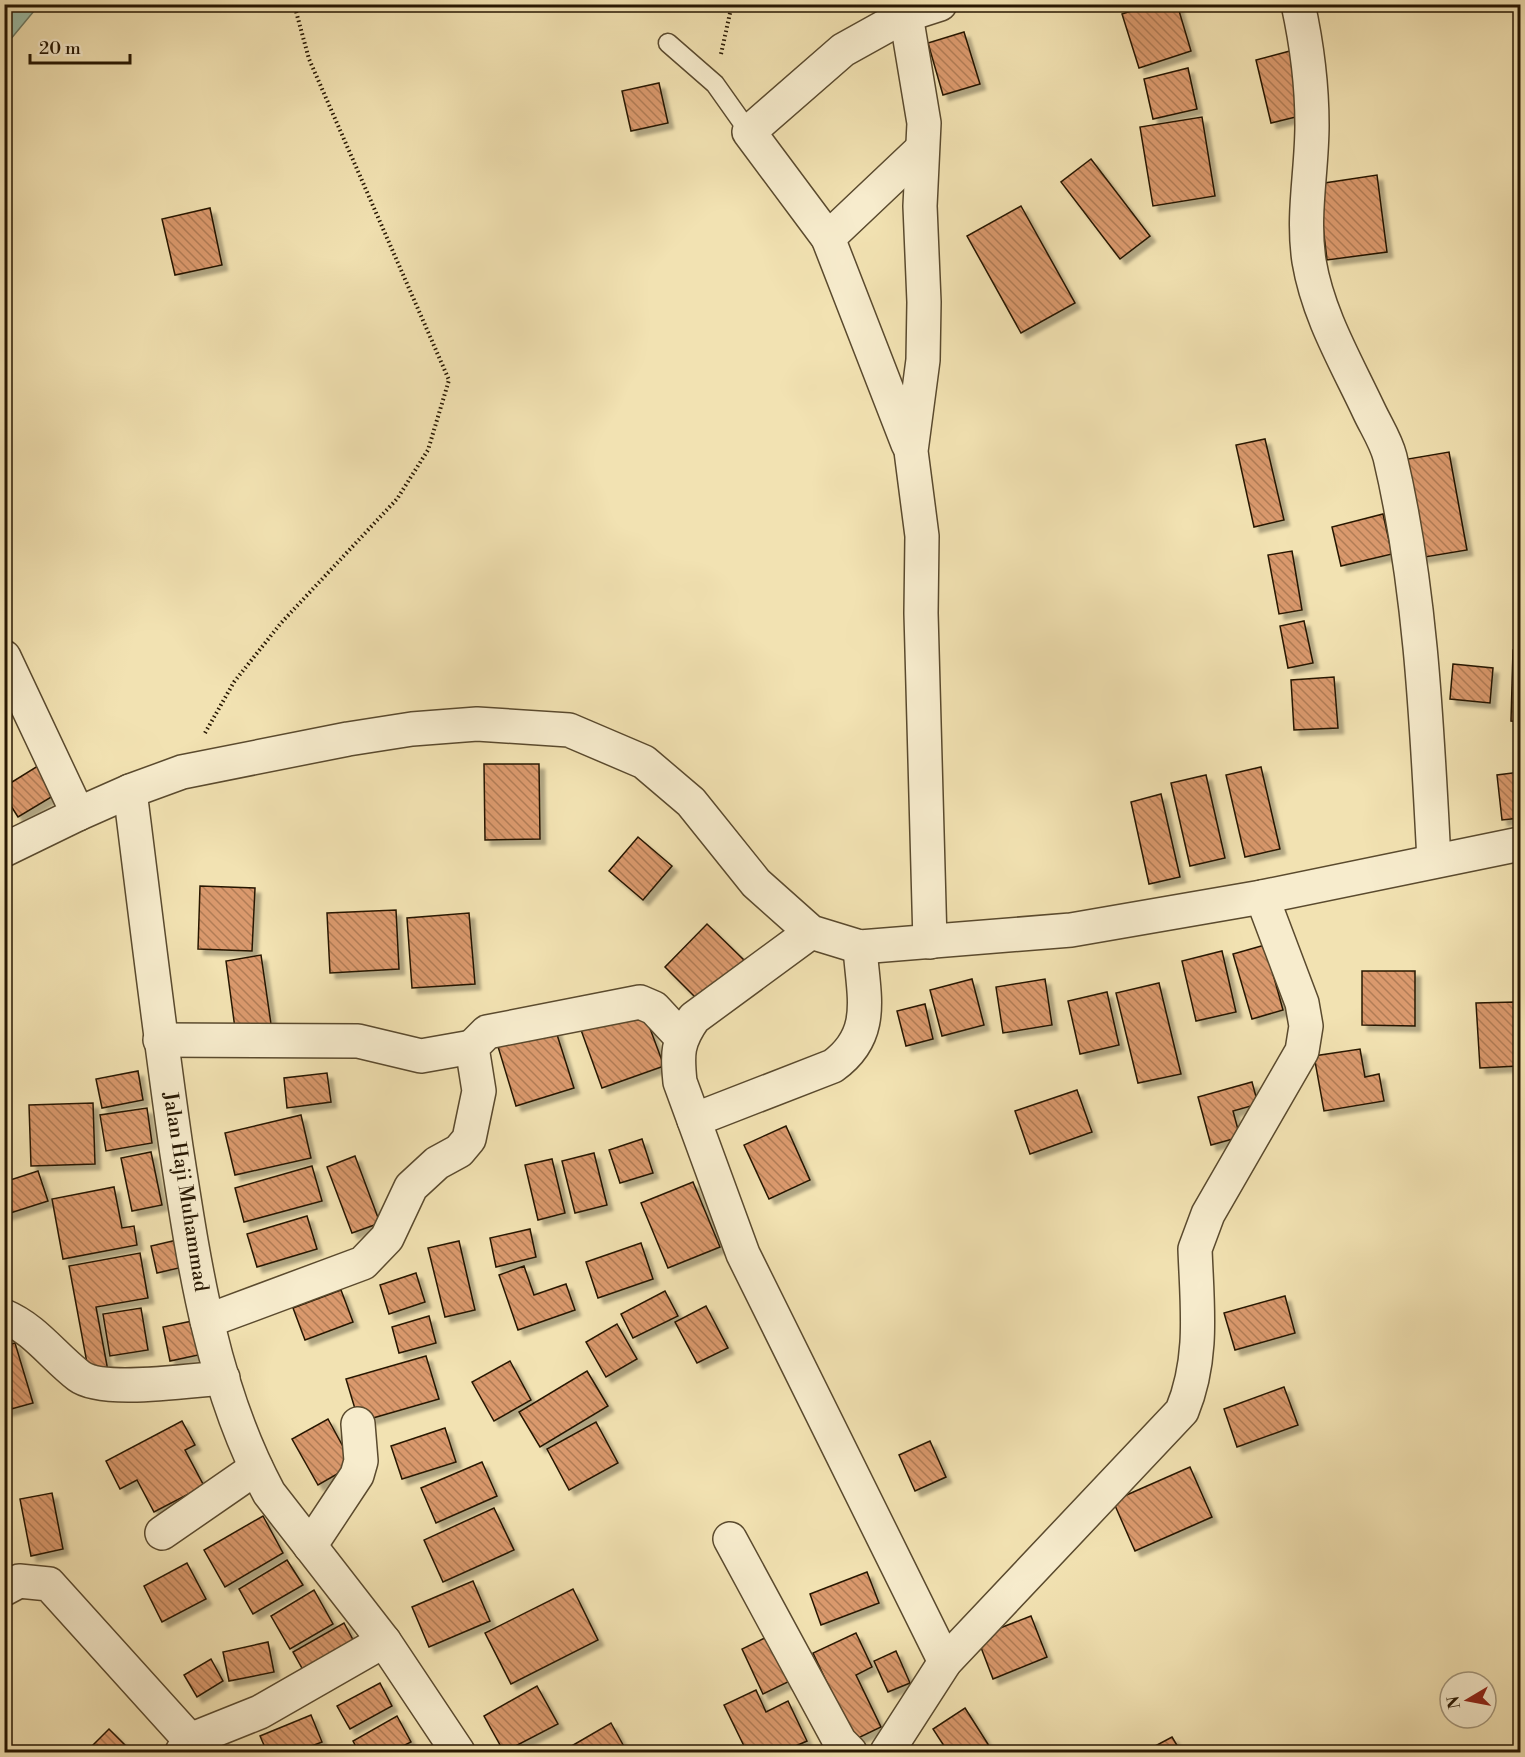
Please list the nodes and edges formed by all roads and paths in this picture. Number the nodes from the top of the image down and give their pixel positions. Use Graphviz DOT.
graph roads {
  1 [pos="294,4"];
  2 [pos="732,4"];
  3 [pos="940,4"];
  4 [pos="1298,4"];
  5 [pos="906,15"];
  6 [pos="668,43"];
  7 [pos="715,84"];
  8 [pos="749,132"];
  9 [pos="922,149"];
  10 [pos="828,238"];
  11 [pos="911,451"];
  12 [pos="4,657"];
  13 [pos="182,772"];
  14 [pos="130,791"];
  15 [pos="78,814"];
  16 [pos="1521,844"];
  17 [pos="4,850"];
  18 [pos="1434,861"];
  19 [pos="1262,897"];
  20 [pos="812,932"];
  21 [pos="930,942"];
  22 [pos="860,947"];
  23 [pos="681,1036"];
  24 [pos="160,1040"];
  25 [pos="472,1047"];
  26 [pos="694,1120"];
  27 [pos="4,1316"];
  28 [pos="207,1321"];
  29 [pos="223,1378"];
  30 [pos="358,1424"];
  31 [pos="256,1468"];
  32 [pos="162,1533"];
  33 [pos="730,1539"];
  34 [pos="310,1546"];
  35 [pos="4,1589"];
  36 [pos="384,1641"];
  37 [pos="945,1662"];
  38 [pos="186,1746"];
  39 [pos="459,1752"];
  40 [pos="850,1752"];
  41 [pos="887,1752"];
  1 -- 13 [label="path"];
  2 -- 7 [label="path"];
  3 -- 5 [label="street"];
  4 -- 18 [label="street"];
  5 -- 8 [label="street"];
  5 -- 9 [label="street"];
  6 -- 7 [label="lane"];
  7 -- 8 [label="lane"];
  8 -- 10 [label="street"];
  9 -- 10 [label="street"];
  9 -- 11 [label="street"];
  10 -- 11 [label="street"];
  11 -- 21 [label="street"];
  12 -- 15 [label="street"];
  13 -- 14 [label="street"];
  13 -- 20 [label="street"];
  14 -- 15 [label="street"];
  14 -- 24 [label="street, Jalan Haji Muhammad"];
  15 -- 17 [label="street"];
  16 -- 18 [label="street"];
  18 -- 19 [label="street"];
  19 -- 21 [label="street"];
  19 -- 37 [label="street"];
  20 -- 22 [label="street"];
  20 -- 23 [label="street"];
  21 -- 22 [label="street"];
  22 -- 26 [label="street"];
  23 -- 25 [label="street"];
  23 -- 26 [label="street"];
  24 -- 25 [label="street"];
  24 -- 28 [label="street, Jalan Haji Muhammad"];
  25 -- 28 [label="street"];
  26 -- 37 [label="street"];
  27 -- 29 [label="street"];
  28 -- 29 [label="street, Jalan Haji Muhammad"];
  29 -- 31 [label="street, Jalan Haji Muhammad"];
  30 -- 34 [label="street"];
  31 -- 32 [label="street"];
  31 -- 34 [label="street, Jalan Haji Muhammad"];
  33 -- 40 [label="street"];
  34 -- 36 [label="street, Jalan Haji Muhammad"];
  35 -- 38 [label="street"];
  36 -- 38 [label="street"];
  36 -- 39 [label="street, Jalan Haji Muhammad"];
  37 -- 41 [label="street"];
}
